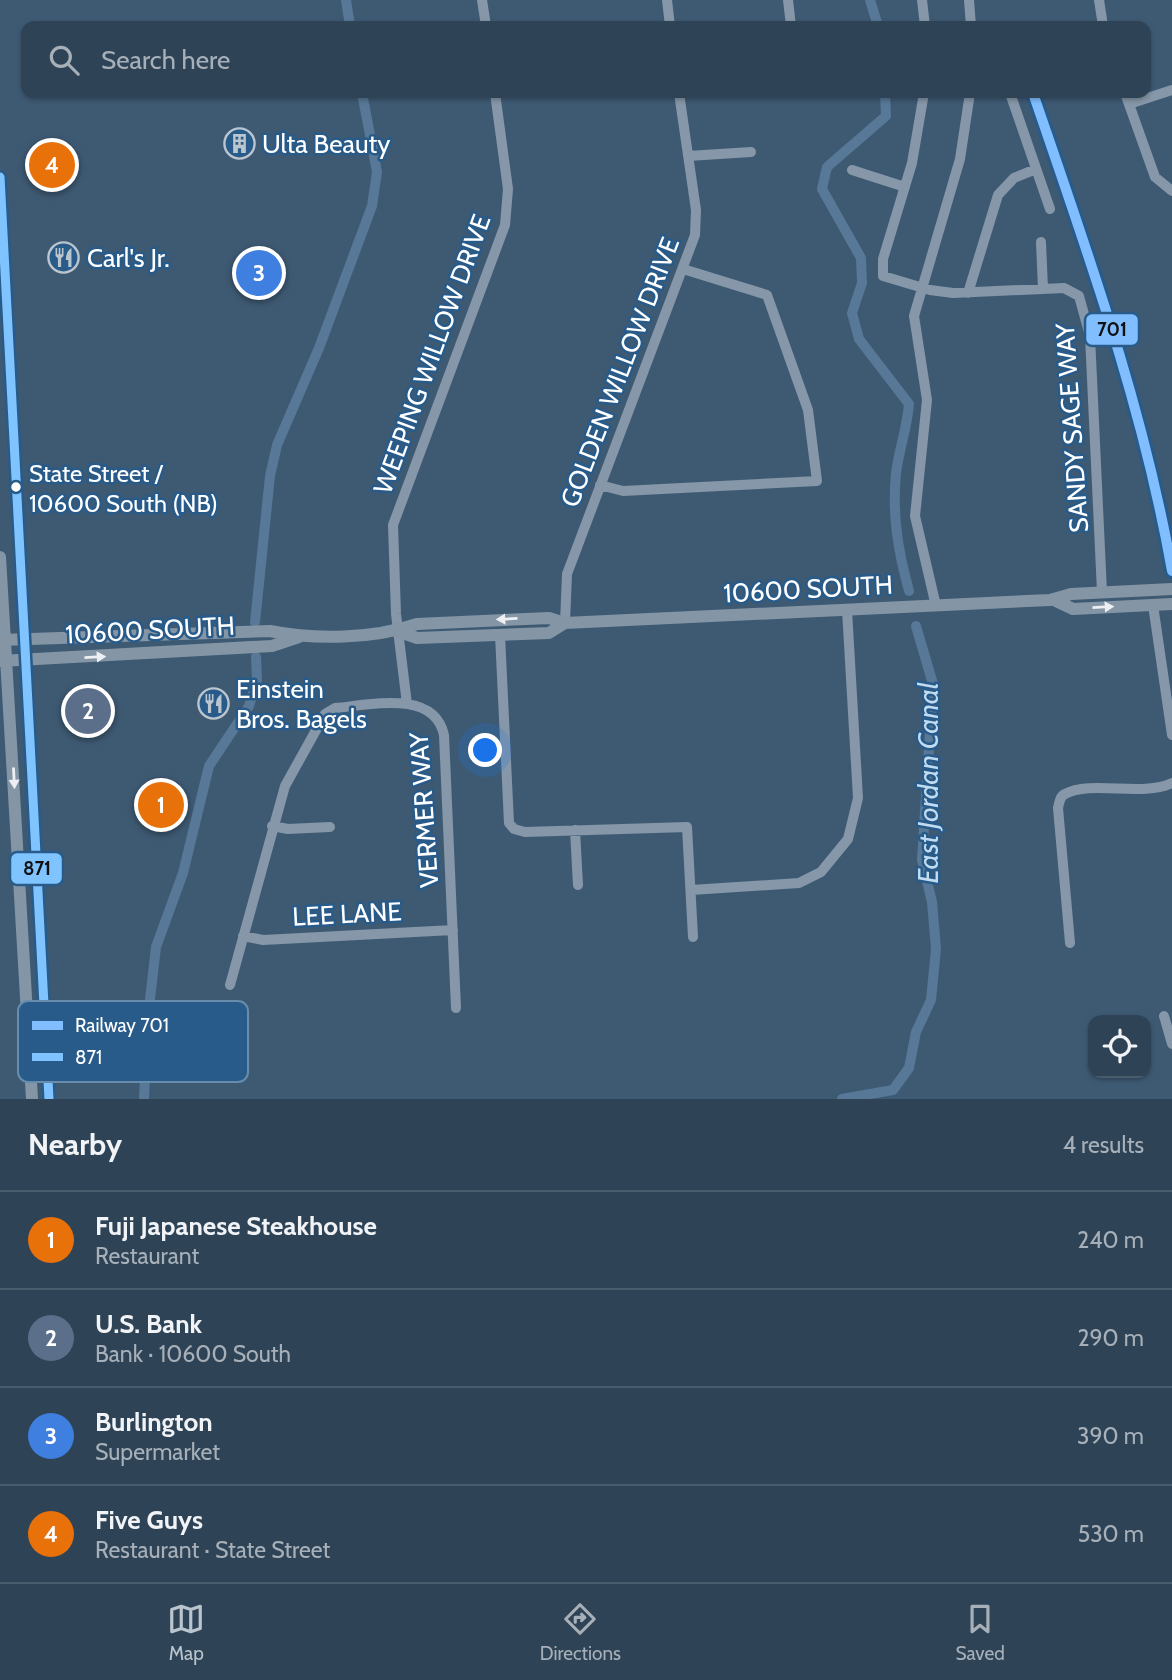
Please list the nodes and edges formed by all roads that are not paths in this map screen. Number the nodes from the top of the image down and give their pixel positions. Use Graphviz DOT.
graph roads {
  1 [pos="482,0"];
  2 [pos="667,0"];
  3 [pos="788,0"];
  4 [pos="922,0"];
  5 [pos="969,0"];
  6 [pos="1099,0"];
  7 [pos="485,21"];
  8 [pos="669,21"];
  9 [pos="790,21"];
  10 [pos="924,21"];
  11 [pos="971,21"];
  12 [pos="1102,21"];
  13 [pos="1172,90"];
  14 [pos="1151,97"];
  15 [pos="496,98"];
  16 [pos="681,98"];
  17 [pos="923,98"];
  18 [pos="969,98"];
  19 [pos="1012,98"];
  20 [pos="1127,98"];
  21 [pos="1147,98"];
  22 [pos="1129,104"];
  23 [pos="751,152"];
  24 [pos="688,156"];
  25 [pos="1036,169"];
  26 [pos="852,170"];
  27 [pos="0,177"];
  28 [pos="905,187"];
  29 [pos="1172,191"];
  30 [pos="1050,209"];
  31 [pos="1041,242"];
  32 [pos="682,269"];
  33 [pos="920,288"];
  34 [pos="1043,289"];
  35 [pos="968,293"];
  36 [pos="600,485"];
  37 [pos="0,558"];
  38 [pos="1172,589"];
  39 [pos="1102,592"];
  40 [pos="1054,600"];
  41 [pos="1172,604"];
  42 [pos="1153,605"];
  43 [pos="936,606"];
  44 [pos="847,610"];
  45 [pos="565,623"];
  46 [pos="397,631"];
  47 [pos="251,632"];
  48 [pos="500,635"];
  49 [pos="300,637"];
  50 [pos="2,640"];
  51 [pos="25,640"];
  52 [pos="187,651"];
  53 [pos="27,660"];
  54 [pos="3,661"];
  55 [pos="407,704"];
  56 [pos="1172,735"];
  57 [pos="1172,783"];
  58 [pos="272,826"];
  59 [pos="330,827"];
  60 [pos="575,830"];
  61 [pos="578,885"];
  62 [pos="691,890"];
  63 [pos="21,914"];
  64 [pos="453,930"];
  65 [pos="243,936"];
  66 [pos="693,937"];
  67 [pos="1070,943"];
  68 [pos="230,985"];
  69 [pos="26,1001"];
  70 [pos="33,1001"];
  71 [pos="44,1001"];
  72 [pos="456,1008"];
  73 [pos="1164,1016"];
  74 [pos="1172,1044"];
  1 -- 7 [label="street"];
  2 -- 8 [label="street"];
  3 -- 9 [label="street"];
  4 -- 10 [label="street"];
  5 -- 11 [label="street"];
  6 -- 12 [label="street"];
  13 -- 14 [label="street"];
  15 -- 46 [label="street, WEEPING WILLOW DRIVE"];
  16 -- 24 [label="street, GOLDEN WILLOW DRIVE"];
  17 -- 28 [label="street"];
  18 -- 33 [label="street"];
  19 -- 25 [label="street"];
  20 -- 22 [label="street"];
  21 -- 22 [label="street"];
  22 -- 29 [label="street"];
  23 -- 24 [label="street"];
  24 -- 32 [label="street, GOLDEN WILLOW DRIVE"];
  25 -- 30 [label="street"];
  25 -- 35 [label="street"];
  26 -- 28 [label="street"];
  27 -- 51 [label="main road"];
  28 -- 33 [label="street, SANDY SAGE WAY"];
  31 -- 34 [label="street"];
  32 -- 36 [label="street, GOLDEN WILLOW DRIVE"];
  32 -- 36 [label="street"];
  33 -- 35 [label="street, SANDY SAGE WAY"];
  33 -- 43 [label="street"];
  34 -- 35 [label="street, SANDY SAGE WAY"];
  34 -- 39 [label="street, SANDY SAGE WAY"];
  36 -- 45 [label="street, GOLDEN WILLOW DRIVE"];
  37 -- 50 [label="main road"];
  38 -- 39 [label="main road, 10600 SOUTH"];
  39 -- 40 [label="main road, 10600 SOUTH"];
  40 -- 42 [label="main road, 10600 SOUTH, one-way"];
  40 -- 43 [label="main road, 10600 SOUTH"];
  41 -- 42 [label="main road, 10600 SOUTH"];
  42 -- 56 [label="street"];
  43 -- 44 [label="main road, 10600 SOUTH"];
  44 -- 45 [label="main road, 10600 SOUTH"];
  44 -- 62 [label="street"];
  45 -- 46 [label="main road, 10600 SOUTH, one-way"];
  45 -- 48 [label="main road, 10600 SOUTH"];
  46 -- 48 [label="main road, 10600 SOUTH"];
  46 -- 49 [label="main road, 10600 SOUTH"];
  46 -- 55 [label="street, VERMER WAY"];
  47 -- 49 [label="main road, 10600 SOUTH"];
  47 -- 51 [label="main road, 10600 SOUTH"];
  47 -- 52 [label="main road"];
  48 -- 60 [label="street"];
  49 -- 52 [label="main road, 10600 SOUTH"];
  50 -- 51 [label="main road, 10600 SOUTH"];
  50 -- 54 [label="main road"];
  51 -- 53 [label="main road"];
  53 -- 52 [label="main road, 10600 SOUTH, one-way"];
  53 -- 54 [label="main road, 10600 SOUTH"];
  53 -- 71 [label="main road"];
  54 -- 63 [label="main road, one-way"];
  55 -- 58 [label="street"];
  55 -- 64 [label="street, VERMER WAY"];
  57 -- 67 [label="street"];
  58 -- 59 [label="street"];
  58 -- 65 [label="street"];
  60 -- 61 [label="street"];
  60 -- 62 [label="street"];
  62 -- 66 [label="street"];
  63 -- 69 [label="main road"];
  63 -- 70 [label="main road"];
  64 -- 65 [label="street, LEE LANE"];
  64 -- 72 [label="street, VERMER WAY"];
  65 -- 68 [label="street"];
  73 -- 74 [label="street"];
}
